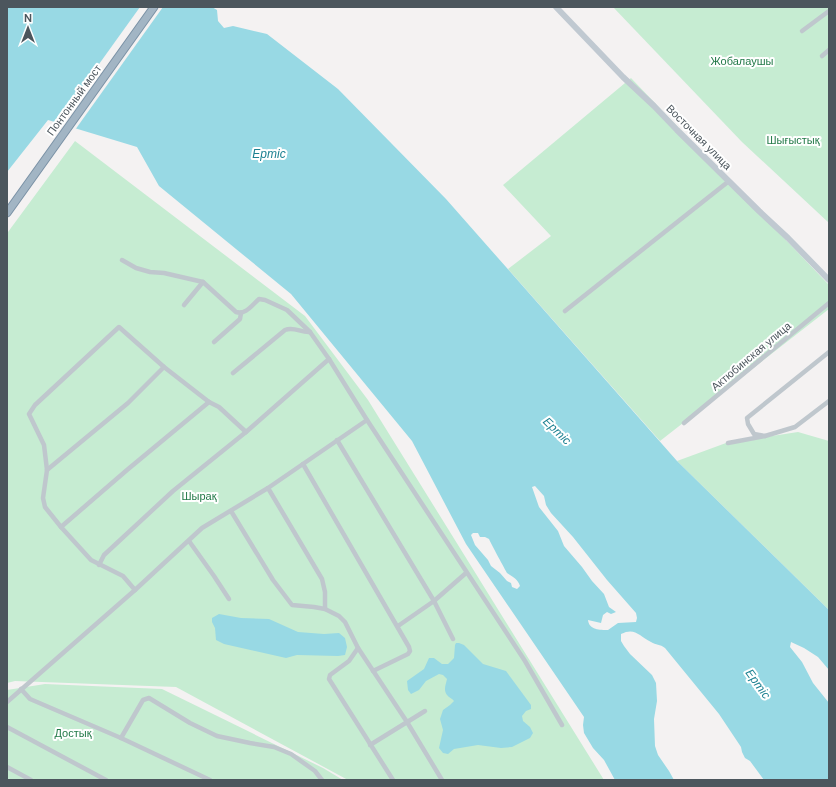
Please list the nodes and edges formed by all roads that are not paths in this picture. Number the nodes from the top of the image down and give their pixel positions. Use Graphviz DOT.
graph roads {
  1 [pos="154,7"];
  2 [pos="556,7"];
  3 [pos="829,11"];
  4 [pos="802,31"];
  5 [pos="829,50"];
  6 [pos="822,56"];
  7 [pos="729,181"];
  8 [pos="7,213"];
  9 [pos="122,260"];
  10 [pos="829,280"];
  11 [pos="203,282"];
  12 [pos="829,303"];
  13 [pos="184,304"];
  14 [pos="565,311"];
  15 [pos="241,313"];
  16 [pos="310,332"];
  17 [pos="214,342"];
  18 [pos="829,352"];
  19 [pos="330,359"];
  20 [pos="164,367"];
  21 [pos="233,373"];
  22 [pos="829,401"];
  23 [pos="209,402"];
  24 [pos="367,420"];
  25 [pos="684,423"];
  26 [pos="246,432"];
  27 [pos="765,436"];
  28 [pos="337,440"];
  29 [pos="728,442"];
  30 [pos="303,464"];
  31 [pos="47,470"];
  32 [pos="268,488"];
  33 [pos="231,511"];
  34 [pos="61,527"];
  35 [pos="189,541"];
  36 [pos="100,565"];
  37 [pos="466,573"];
  38 [pos="134,590"];
  39 [pos="228,599"];
  40 [pos="434,601"];
  41 [pos="325,609"];
  42 [pos="398,626"];
  43 [pos="454,639"];
  44 [pos="358,648"];
  45 [pos="373,671"];
  46 [pos="21,689"];
  47 [pos="7,702"];
  48 [pos="425,711"];
  49 [pos="407,722"];
  50 [pos="562,725"];
  51 [pos="7,727"];
  52 [pos="121,738"];
  53 [pos="370,745"];
  54 [pos="7,766"];
  55 [pos="31,780"];
  56 [pos="106,780"];
  57 [pos="210,780"];
  58 [pos="322,780"];
  59 [pos="393,780"];
  60 [pos="442,780"];
  1 -- 8 [label="highway, Понтонный мост"];
  2 -- 7 [label="main road, Восточная улица"];
  3 -- 4 [label="street"];
  5 -- 6 [label="street"];
  7 -- 10 [label="main road, Восточная улица"];
  7 -- 14 [label="street"];
  9 -- 11 [label="street"];
  11 -- 13 [label="street"];
  11 -- 15 [label="street"];
  12 -- 25 [label="street, Актюбинская улица"];
  15 -- 16 [label="street"];
  15 -- 17 [label="street"];
  16 -- 19 [label="street"];
  16 -- 21 [label="street"];
  18 -- 27 [label="street"];
  19 -- 24 [label="street"];
  19 -- 26 [label="street"];
  20 -- 23 [label="street"];
  20 -- 31 [label="street"];
  20 -- 31 [label="street"];
  22 -- 27 [label="street"];
  23 -- 26 [label="street"];
  23 -- 34 [label="street"];
  24 -- 28 [label="street"];
  24 -- 37 [label="street"];
  26 -- 36 [label="street"];
  27 -- 29 [label="street"];
  28 -- 30 [label="street"];
  28 -- 40 [label="street"];
  30 -- 32 [label="street"];
  30 -- 42 [label="street"];
  31 -- 34 [label="street"];
  32 -- 33 [label="street"];
  32 -- 41 [label="street"];
  33 -- 35 [label="street"];
  33 -- 41 [label="street"];
  34 -- 36 [label="street"];
  35 -- 38 [label="street"];
  35 -- 39 [label="street"];
  36 -- 38 [label="street"];
  37 -- 40 [label="street"];
  37 -- 50 [label="street"];
  38 -- 46 [label="street"];
  40 -- 42 [label="street"];
  40 -- 43 [label="street"];
  41 -- 44 [label="street"];
  42 -- 45 [label="street"];
  44 -- 45 [label="street"];
  44 -- 53 [label="street"];
  45 -- 49 [label="street"];
  46 -- 47 [label="street"];
  46 -- 52 [label="street"];
  48 -- 49 [label="street"];
  49 -- 53 [label="street"];
  49 -- 60 [label="street"];
  51 -- 56 [label="street"];
  52 -- 57 [label="street"];
  52 -- 58 [label="street"];
  53 -- 59 [label="street"];
  54 -- 55 [label="street"];
}
